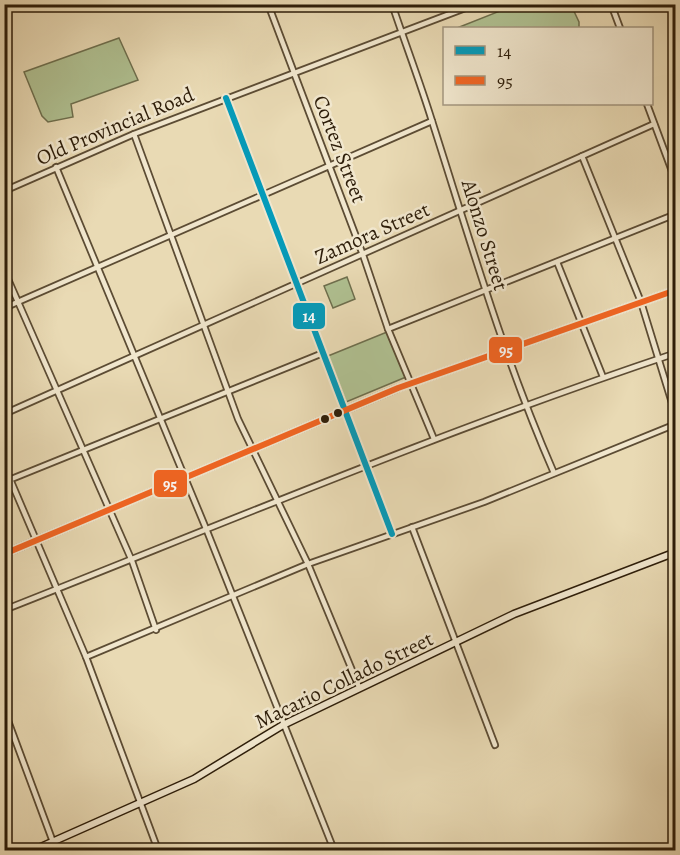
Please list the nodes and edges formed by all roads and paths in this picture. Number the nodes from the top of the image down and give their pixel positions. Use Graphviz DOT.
graph roads {
  1 [pos="268,4"];
  2 [pos="392,4"];
  3 [pos="476,4"];
  4 [pos="611,4"];
  5 [pos="620,27"];
  6 [pos="402,34"];
  7 [pos="294,73"];
  8 [pos="226,98"];
  9 [pos="646,105"];
  10 [pos="432,121"];
  11 [pos="654,124"];
  12 [pos="134,134"];
  13 [pos="582,156"];
  14 [pos="328,165"];
  15 [pos="56,167"];
  16 [pos="675,182"];
  17 [pos="4,191"];
  18 [pos="261,195"];
  19 [pos="461,212"];
  20 [pos="675,214"];
  21 [pos="172,234"];
  22 [pos="614,239"];
  23 [pos="363,255"];
  24 [pos="557,262"];
  25 [pos="98,268"];
  26 [pos="4,270"];
  27 [pos="296,284"];
  28 [pos="675,290"];
  29 [pos="485,291"];
  30 [pos="18,301"];
  31 [pos="640,302"];
  32 [pos="4,308"];
  33 [pos="580,323"];
  34 [pos="206,325"];
  35 [pos="388,329"];
  36 [pos="505,350"];
  37 [pos="675,353"];
  38 [pos="323,354"];
  39 [pos="134,358"];
  40 [pos="660,358"];
  41 [pos="603,377"];
  42 [pos="411,383"];
  43 [pos="56,391"];
  44 [pos="229,391"];
  45 [pos="525,405"];
  46 [pos="344,410"];
  47 [pos="4,414"];
  48 [pos="675,416"];
  49 [pos="160,420"];
  50 [pos="675,424"];
  51 [pos="434,439"];
  52 [pos="82,449"];
  53 [pos="251,450"];
  54 [pos="4,465"];
  55 [pos="366,466"];
  56 [pos="554,473"];
  57 [pos="184,479"];
  58 [pos="11,480"];
  59 [pos="4,482"];
  60 [pos="278,502"];
  61 [pos="109,511"];
  62 [pos="411,527"];
  63 [pos="207,531"];
  64 [pos="392,534"];
  65 [pos="37,542"];
  66 [pos="675,552"];
  67 [pos="4,554"];
  68 [pos="132,561"];
  69 [pos="308,564"];
  70 [pos="57,589"];
  71 [pos="232,596"];
  72 [pos="4,610"];
  73 [pos="156,630"];
  74 [pos="455,644"];
  75 [pos="86,657"];
  76 [pos="359,687"];
  77 [pos="4,710"];
  78 [pos="284,725"];
  79 [pos="495,746"];
  80 [pos="140,804"];
  81 [pos="53,842"];
  82 [pos="34,850"];
  83 [pos="158,850"];
  84 [pos="334,850"];
  1 -- 7 [label="street, Cortez Street"];
  2 -- 6 [label="street, Alonzo Street"];
  3 -- 6 [label="street, Old Provincial Road"];
  4 -- 5 [label="street"];
  6 -- 7 [label="street, Old Provincial Road"];
  6 -- 10 [label="street, Alonzo Street"];
  7 -- 8 [label="street, Old Provincial Road"];
  7 -- 14 [label="street, Cortez Street"];
  8 -- 12 [label="street, Old Provincial Road"];
  8 -- 18 [label="street"];
  9 -- 11 [label="street"];
  10 -- 14 [label="street"];
  10 -- 19 [label="street, Alonzo Street"];
  11 -- 13 [label="street, Zamora Street"];
  11 -- 16 [label="street"];
  12 -- 15 [label="street, Old Provincial Road"];
  12 -- 21 [label="street"];
  13 -- 19 [label="street, Zamora Street"];
  13 -- 22 [label="street"];
  14 -- 18 [label="street"];
  14 -- 23 [label="street, Cortez Street"];
  15 -- 17 [label="street, Old Provincial Road"];
  15 -- 25 [label="street"];
  18 -- 21 [label="street"];
  18 -- 27 [label="street"];
  19 -- 23 [label="street, Zamora Street"];
  19 -- 29 [label="street, Alonzo Street"];
  20 -- 22 [label="street"];
  21 -- 25 [label="street"];
  21 -- 34 [label="street"];
  22 -- 24 [label="street"];
  22 -- 31 [label="street"];
  23 -- 27 [label="street, Zamora Street"];
  23 -- 35 [label="street, Cortez Street"];
  24 -- 29 [label="street"];
  24 -- 33 [label="street"];
  25 -- 30 [label="street"];
  25 -- 39 [label="street"];
  26 -- 30 [label="street"];
  27 -- 34 [label="street, Zamora Street"];
  27 -- 38 [label="street"];
  28 -- 31 [label="main road"];
  29 -- 35 [label="street"];
  29 -- 36 [label="street, Alonzo Street"];
  30 -- 32 [label="street"];
  30 -- 43 [label="street"];
  31 -- 33 [label="main road"];
  31 -- 40 [label="street"];
  33 -- 36 [label="main road"];
  33 -- 41 [label="street"];
  34 -- 39 [label="street, Zamora Street"];
  34 -- 44 [label="street"];
  35 -- 42 [label="street, Cortez Street"];
  36 -- 42 [label="main road"];
  36 -- 45 [label="street, Alonzo Street"];
  37 -- 40 [label="street"];
  38 -- 44 [label="street"];
  38 -- 46 [label="street"];
  39 -- 43 [label="street, Zamora Street"];
  39 -- 49 [label="street"];
  40 -- 41 [label="street"];
  40 -- 48 [label="street"];
  41 -- 45 [label="street"];
  42 -- 46 [label="main road"];
  42 -- 51 [label="street, Cortez Street"];
  43 -- 47 [label="street, Zamora Street"];
  43 -- 52 [label="street"];
  44 -- 49 [label="street"];
  44 -- 53 [label="street"];
  45 -- 51 [label="street"];
  45 -- 56 [label="street, Alonzo Street"];
  46 -- 53 [label="main road"];
  46 -- 55 [label="street"];
  49 -- 52 [label="street"];
  49 -- 57 [label="street"];
  50 -- 56 [label="street"];
  51 -- 55 [label="street"];
  52 -- 58 [label="street"];
  52 -- 61 [label="street"];
  53 -- 57 [label="main road"];
  53 -- 60 [label="street"];
  54 -- 58 [label="street"];
  55 -- 60 [label="street"];
  55 -- 64 [label="street"];
  56 -- 62 [label="street"];
  57 -- 61 [label="main road"];
  57 -- 63 [label="street"];
  58 -- 59 [label="street"];
  58 -- 65 [label="street"];
  60 -- 63 [label="street"];
  60 -- 69 [label="street"];
  61 -- 65 [label="main road"];
  61 -- 68 [label="street"];
  62 -- 64 [label="street"];
  62 -- 74 [label="street"];
  63 -- 68 [label="street"];
  63 -- 71 [label="street"];
  64 -- 69 [label="street"];
  65 -- 67 [label="main road"];
  65 -- 70 [label="street"];
  66 -- 74 [label="main road, Macario Collado Street"];
  68 -- 70 [label="street"];
  68 -- 73 [label="street"];
  69 -- 71 [label="street"];
  69 -- 76 [label="street"];
  70 -- 72 [label="street"];
  70 -- 75 [label="street"];
  71 -- 73 [label="street"];
  71 -- 78 [label="street"];
  73 -- 75 [label="street"];
  74 -- 76 [label="main road, Macario Collado Street"];
  74 -- 79 [label="street"];
  75 -- 80 [label="street"];
  76 -- 78 [label="main road, Macario Collado Street"];
  77 -- 81 [label="street"];
  78 -- 80 [label="main road, Macario Collado Street"];
  78 -- 84 [label="street"];
  80 -- 81 [label="main road, Macario Collado Street"];
  80 -- 83 [label="street"];
  81 -- 82 [label="main road, Macario Collado Street"];
}
